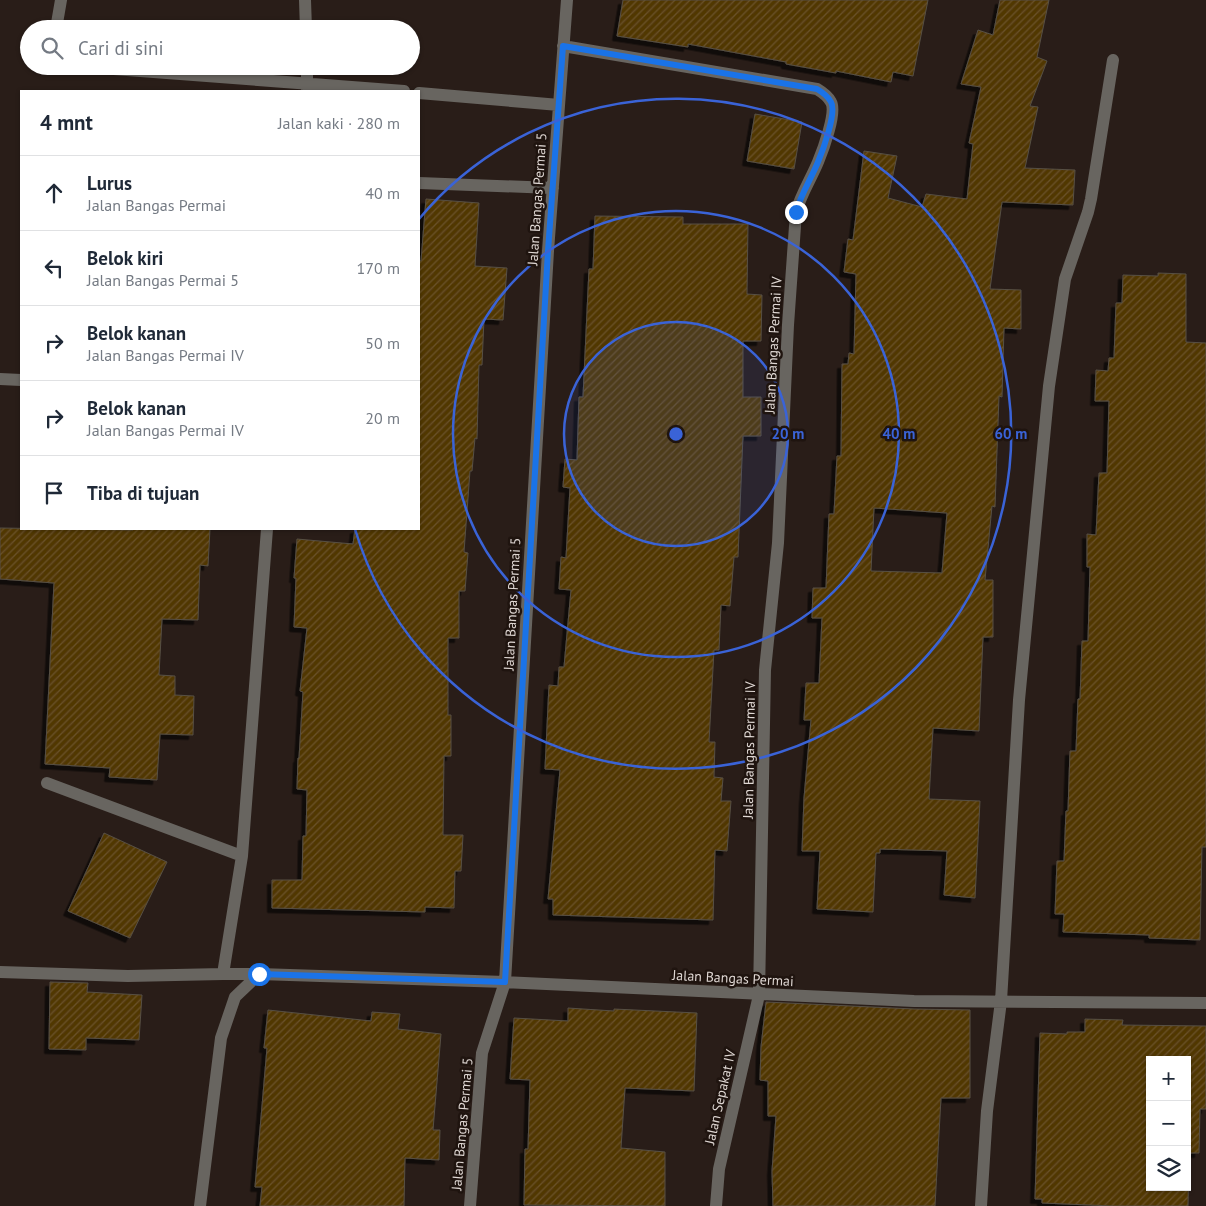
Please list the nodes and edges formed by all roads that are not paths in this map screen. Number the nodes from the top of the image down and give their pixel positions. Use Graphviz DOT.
graph roads {
  1 [pos="61,0"];
  2 [pos="305,0"];
  3 [pos="567,0"];
  4 [pos="58,20"];
  5 [pos="306,20"];
  6 [pos="563,46"];
  7 [pos="1113,60"];
  8 [pos="174,75"];
  9 [pos="307,87"];
  10 [pos="380,90"];
  11 [pos="420,92"];
  12 [pos="559,105"];
  13 [pos="420,183"];
  14 [pos="553,188"];
  15 [pos="0,379"];
  16 [pos="20,380"];
  17 [pos="267,530"];
  18 [pos="47,783"];
  19 [pos="242,856"];
  20 [pos="0,972"];
  21 [pos="223,974"];
  22 [pos="259,974"];
  23 [pos="505,982"];
  24 [pos="759,995"];
  25 [pos="1001,1001"];
  26 [pos="1206,1003"];
  27 [pos="200,1206"];
  28 [pos="470,1206"];
  29 [pos="716,1206"];
  30 [pos="981,1206"];
  1 -- 4 [label="street"];
  2 -- 5 [label="street"];
  3 -- 6 [label="street, Jalan Bangas Permai 5"];
  6 -- 12 [label="street, Jalan Bangas Permai 5"];
  6 -- 24 [label="street, Jalan Bangas Permai IV"];
  7 -- 25 [label="street"];
  8 -- 9 [label="street"];
  9 -- 10 [label="street"];
  11 -- 12 [label="street"];
  12 -- 14 [label="street, Jalan Bangas Permai 5"];
  13 -- 14 [label="street"];
  14 -- 23 [label="street, Jalan Bangas Permai 5"];
  15 -- 16 [label="street"];
  17 -- 19 [label="street"];
  18 -- 19 [label="street"];
  19 -- 21 [label="street"];
  20 -- 21 [label="street, Jalan Bangas Permai"];
  21 -- 22 [label="street, Jalan Bangas Permai"];
  22 -- 23 [label="street, Jalan Bangas Permai"];
  22 -- 27 [label="street"];
  23 -- 24 [label="street, Jalan Bangas Permai"];
  23 -- 28 [label="street, Jalan Bangas Permai 5"];
  24 -- 25 [label="street, Jalan Bangas Permai"];
  24 -- 29 [label="street, Jalan Sepakat IV"];
  25 -- 26 [label="street, Jalan Bangas Permai"];
  25 -- 30 [label="street"];
}
